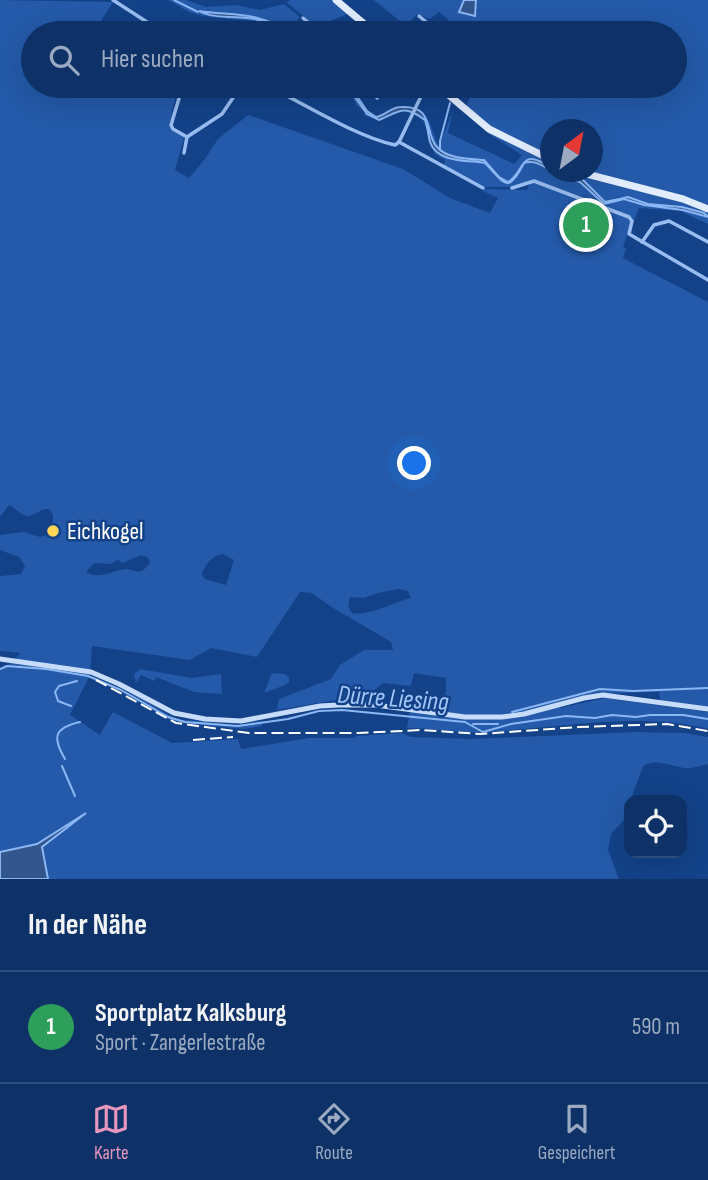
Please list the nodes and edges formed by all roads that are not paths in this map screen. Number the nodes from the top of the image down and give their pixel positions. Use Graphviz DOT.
graph roads {
  1 [pos="113,0"];
  2 [pos="336,0"];
  3 [pos="419,16"];
  4 [pos="303,18"];
  5 [pos="145,21"];
  6 [pos="307,21"];
  7 [pos="361,21"];
  8 [pos="425,21"];
  9 [pos="179,98"];
  10 [pos="233,98"];
  11 [pos="292,98"];
  12 [pos="420,98"];
  13 [pos="452,98"];
  14 [pos="187,137"];
  15 [pos="399,142"];
  16 [pos="184,153"];
  17 [pos="540,154"];
  18 [pos="603,178"];
  19 [pos="483,188"];
  20 [pos="512,188"];
  21 [pos="708,209"];
  22 [pos="642,242"];
  23 [pos="708,242"];
  24 [pos="708,280"];
  25 [pos="0,659"];
  26 [pos="708,709"];
  1 -- 5 [label="street"];
  2 -- 7 [label="main road"];
  3 -- 8 [label="street"];
  4 -- 6 [label="street"];
  9 -- 14 [label="street"];
  10 -- 14 [label="street"];
  11 -- 15 [label="street"];
  12 -- 15 [label="street"];
  13 -- 17 [label="main road"];
  14 -- 16 [label="street"];
  15 -- 19 [label="street"];
  18 -- 21 [label="main road"];
  20 -- 22 [label="street"];
  22 -- 23 [label="street"];
  22 -- 24 [label="street"];
  25 -- 26 [label="main road"];
}
